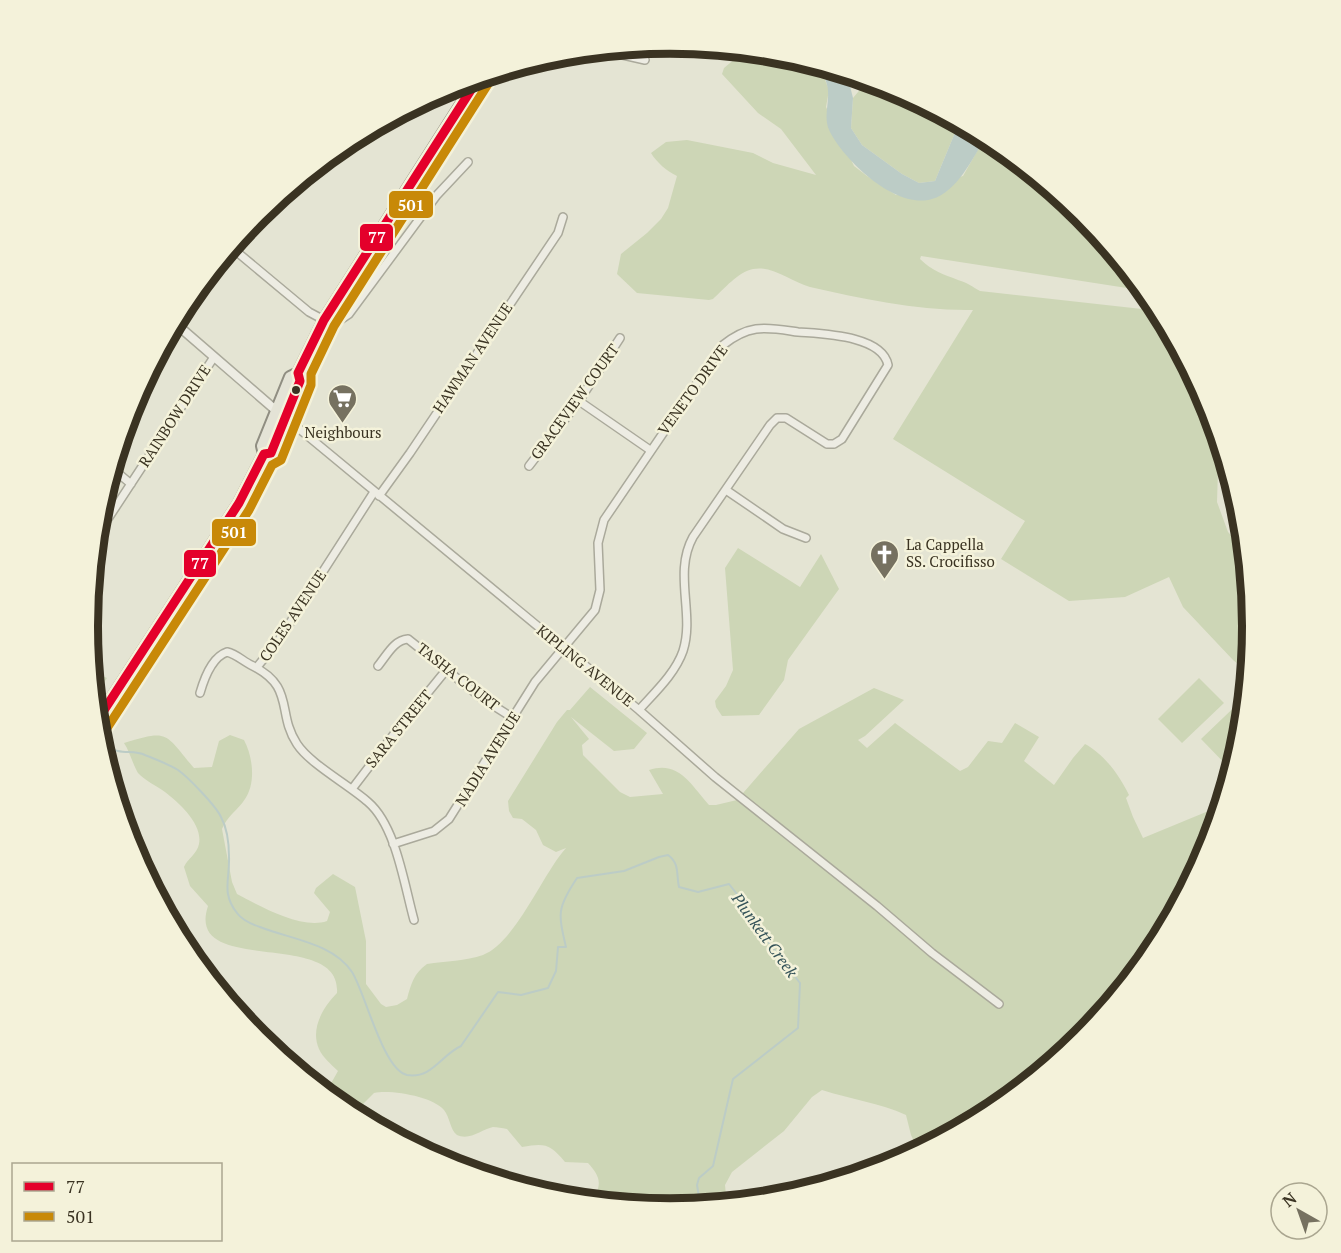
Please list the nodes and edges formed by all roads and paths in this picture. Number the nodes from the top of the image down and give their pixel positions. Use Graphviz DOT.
graph roads {
  1 [pos="626,56"];
  2 [pos="645,60"];
  3 [pos="470,90"];
  4 [pos="468,162"];
  5 [pos="563,217"];
  6 [pos="237,252"];
  7 [pos="324,320"];
  8 [pos="182,329"];
  9 [pos="620,338"];
  10 [pos="214,357"];
  11 [pos="298,373"];
  12 [pos="579,401"];
  13 [pos="277,410"];
  14 [pos="286,418"];
  15 [pos="650,450"];
  16 [pos="264,454"];
  17 [pos="529,466"];
  18 [pos="119,474"];
  19 [pos="131,484"];
  20 [pos="726,490"];
  21 [pos="376,494"];
  22 [pos="109,518"];
  23 [pos="806,538"];
  24 [pos="562,649"];
  25 [pos="378,666"];
  26 [pos="257,667"];
  27 [pos="447,669"];
  28 [pos="200,693"];
  29 [pos="104,709"];
  30 [pos="639,710"];
  31 [pos="513,718"];
  32 [pos="352,789"];
  33 [pos="393,844"];
  34 [pos="414,920"];
  35 [pos="999,1004"];
  1 -- 2 [label="street"];
  3 -- 7 [label="main road"];
  4 -- 7 [label="street"];
  5 -- 21 [label="street, HAWMAN AVENUE"];
  6 -- 7 [label="street"];
  7 -- 11 [label="main road"];
  8 -- 10 [label="street, KIPLING AVENUE"];
  9 -- 12 [label="street, GRACEVIEW COURT"];
  10 -- 13 [label="street, KIPLING AVENUE"];
  10 -- 19 [label="street, RAINBOW DRIVE"];
  11 -- 13 [label="main road"];
  11 -- 14 [label="main road"];
  12 -- 15 [label="street"];
  12 -- 17 [label="street, GRACEVIEW COURT"];
  13 -- 14 [label="street, KIPLING AVENUE"];
  13 -- 16 [label="main road"];
  14 -- 16 [label="main road"];
  14 -- 21 [label="street, KIPLING AVENUE"];
  15 -- 20 [label="street, VENETO DRIVE"];
  15 -- 24 [label="street, VENETO DRIVE"];
  16 -- 29 [label="main road"];
  18 -- 19 [label="street"];
  19 -- 22 [label="street, RAINBOW DRIVE"];
  20 -- 23 [label="street"];
  20 -- 30 [label="street, VENETO DRIVE"];
  21 -- 24 [label="street, KIPLING AVENUE"];
  21 -- 26 [label="street, COLES AVENUE"];
  24 -- 30 [label="street, KIPLING AVENUE"];
  24 -- 31 [label="street, NADIA AVENUE"];
  25 -- 27 [label="street, TASHA COURT"];
  26 -- 28 [label="street, COLES AVENUE"];
  26 -- 32 [label="street"];
  27 -- 31 [label="street, TASHA COURT"];
  27 -- 32 [label="street, SARA STREET"];
  30 -- 35 [label="street, KIPLING AVENUE"];
  31 -- 33 [label="street, NADIA AVENUE"];
  32 -- 33 [label="street"];
  33 -- 34 [label="street"];
}
